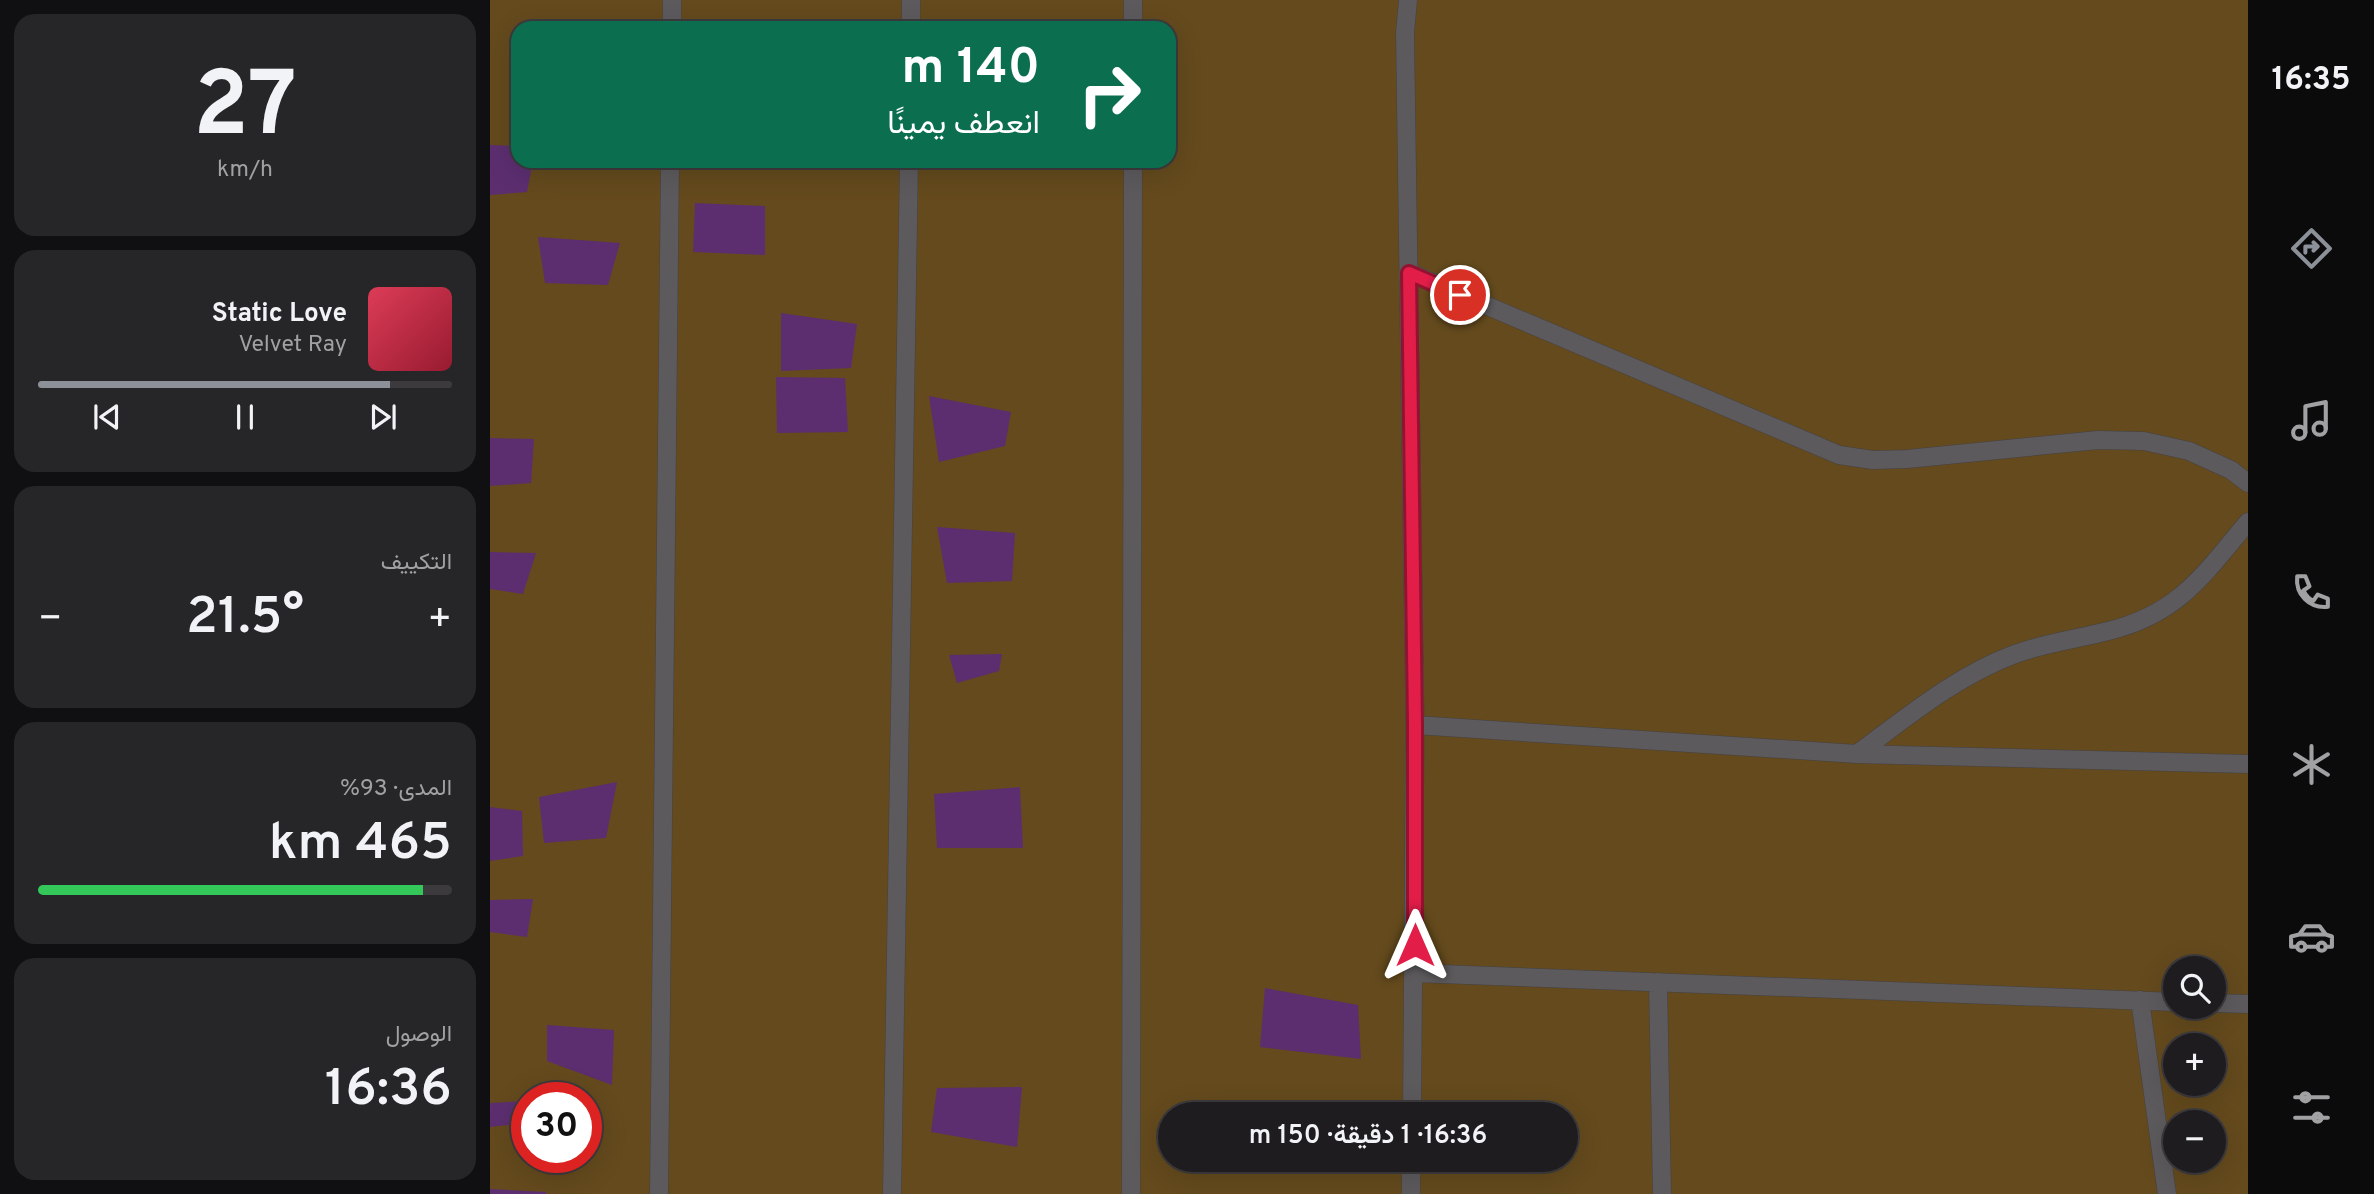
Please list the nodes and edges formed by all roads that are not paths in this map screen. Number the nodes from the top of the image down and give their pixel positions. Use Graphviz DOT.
graph roads {
  1 [pos="672,0"];
  2 [pos="912,0"];
  3 [pos="1133,0"];
  4 [pos="1408,0"];
  5 [pos="672,21"];
  6 [pos="911,21"];
  7 [pos="1133,21"];
  8 [pos="670,168"];
  9 [pos="909,168"];
  10 [pos="1132,168"];
  11 [pos="1409,273"];
  12 [pos="2248,483"];
  13 [pos="2248,522"];
  14 [pos="1415,725"];
  15 [pos="1857,754"];
  16 [pos="2248,764"];
  17 [pos="1415,973"];
  18 [pos="1658,982"];
  19 [pos="2140,1000"];
  20 [pos="2163,1001"];
  21 [pos="2226,1003"];
  22 [pos="2248,1004"];
  23 [pos="1412,1102"];
  24 [pos="1411,1172"];
  25 [pos="659,1194"];
  26 [pos="892,1194"];
  27 [pos="1131,1194"];
  28 [pos="1411,1194"];
  29 [pos="1662,1194"];
  30 [pos="2167,1194"];
  1 -- 5 [label="street"];
  2 -- 6 [label="street"];
  3 -- 7 [label="street"];
  4 -- 11 [label="street"];
  8 -- 25 [label="street"];
  9 -- 26 [label="street"];
  10 -- 27 [label="street"];
  11 -- 12 [label="street"];
  11 -- 14 [label="street"];
  13 -- 15 [label="street"];
  14 -- 15 [label="street"];
  14 -- 17 [label="street"];
  15 -- 16 [label="street"];
  17 -- 18 [label="street"];
  17 -- 23 [label="street"];
  18 -- 19 [label="street"];
  18 -- 29 [label="street"];
  19 -- 20 [label="street"];
  19 -- 30 [label="street"];
  21 -- 22 [label="street"];
  24 -- 28 [label="street"];
}
